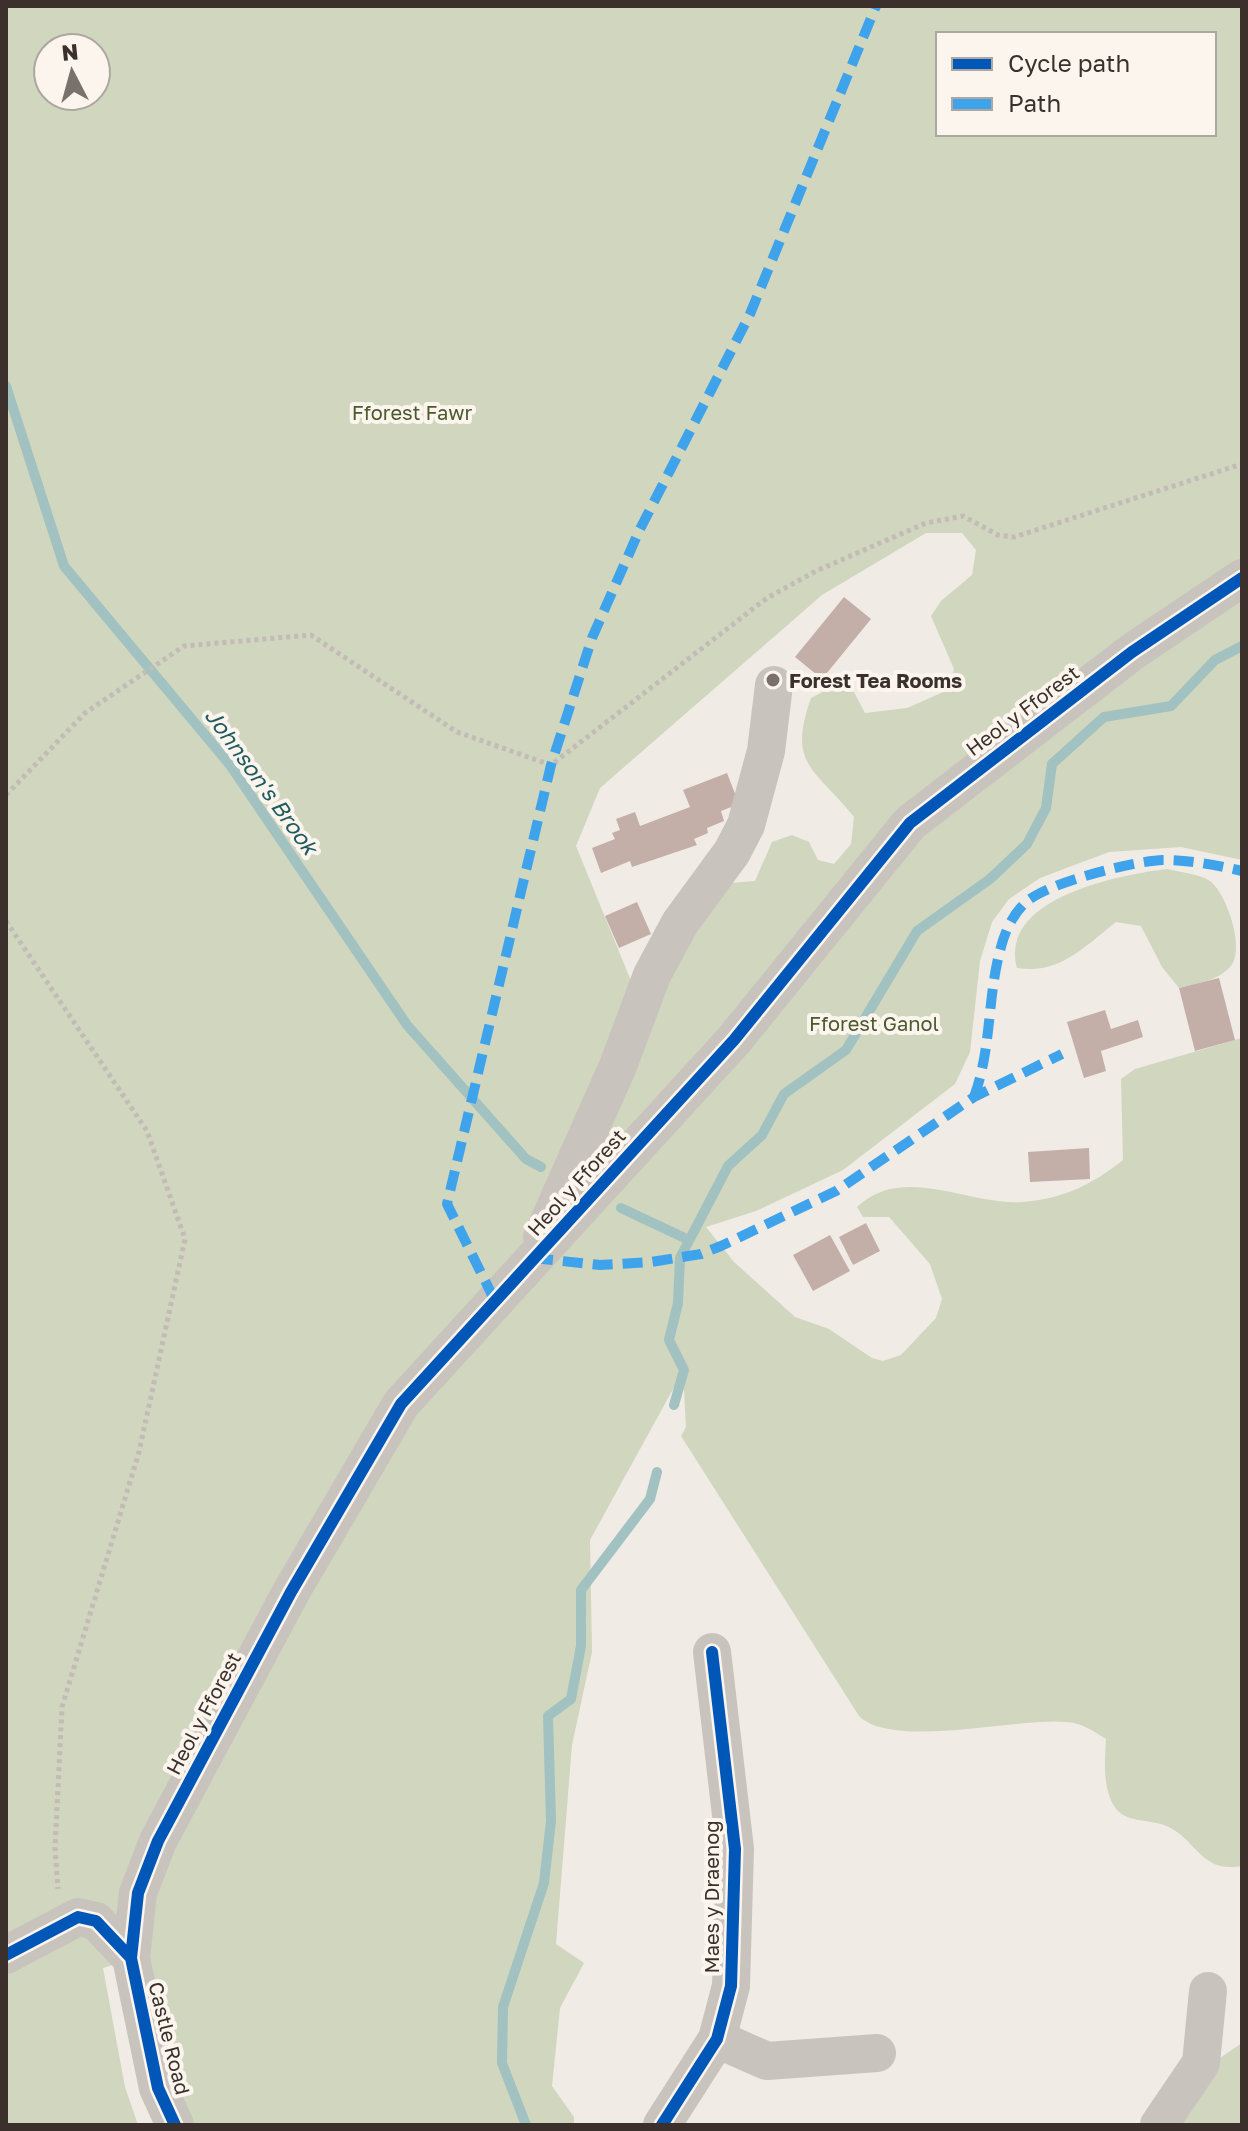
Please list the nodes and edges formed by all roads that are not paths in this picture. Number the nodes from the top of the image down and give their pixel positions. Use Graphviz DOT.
graph roads {
  1 [pos="1242,578"];
  2 [pos="774,685"];
  3 [pos="533,1258"];
  4 [pos="712,1652"];
  5 [pos="6,1955"];
  6 [pos="131,1958"];
  7 [pos="1208,1991"];
  8 [pos="717,2039"];
  9 [pos="877,2053"];
  10 [pos="175,2125"];
  11 [pos="662,2125"];
  12 [pos="1159,2125"];
  1 -- 3 [label="street, Heol y Fforest"];
  2 -- 3 [label="street"];
  3 -- 6 [label="street, Heol y Fforest"];
  4 -- 8 [label="street, Maes y Draenog"];
  5 -- 6 [label="street"];
  6 -- 10 [label="street, Castle Road"];
  7 -- 12 [label="street"];
  8 -- 9 [label="street"];
  8 -- 11 [label="street, Maes y Draenog"];
}
